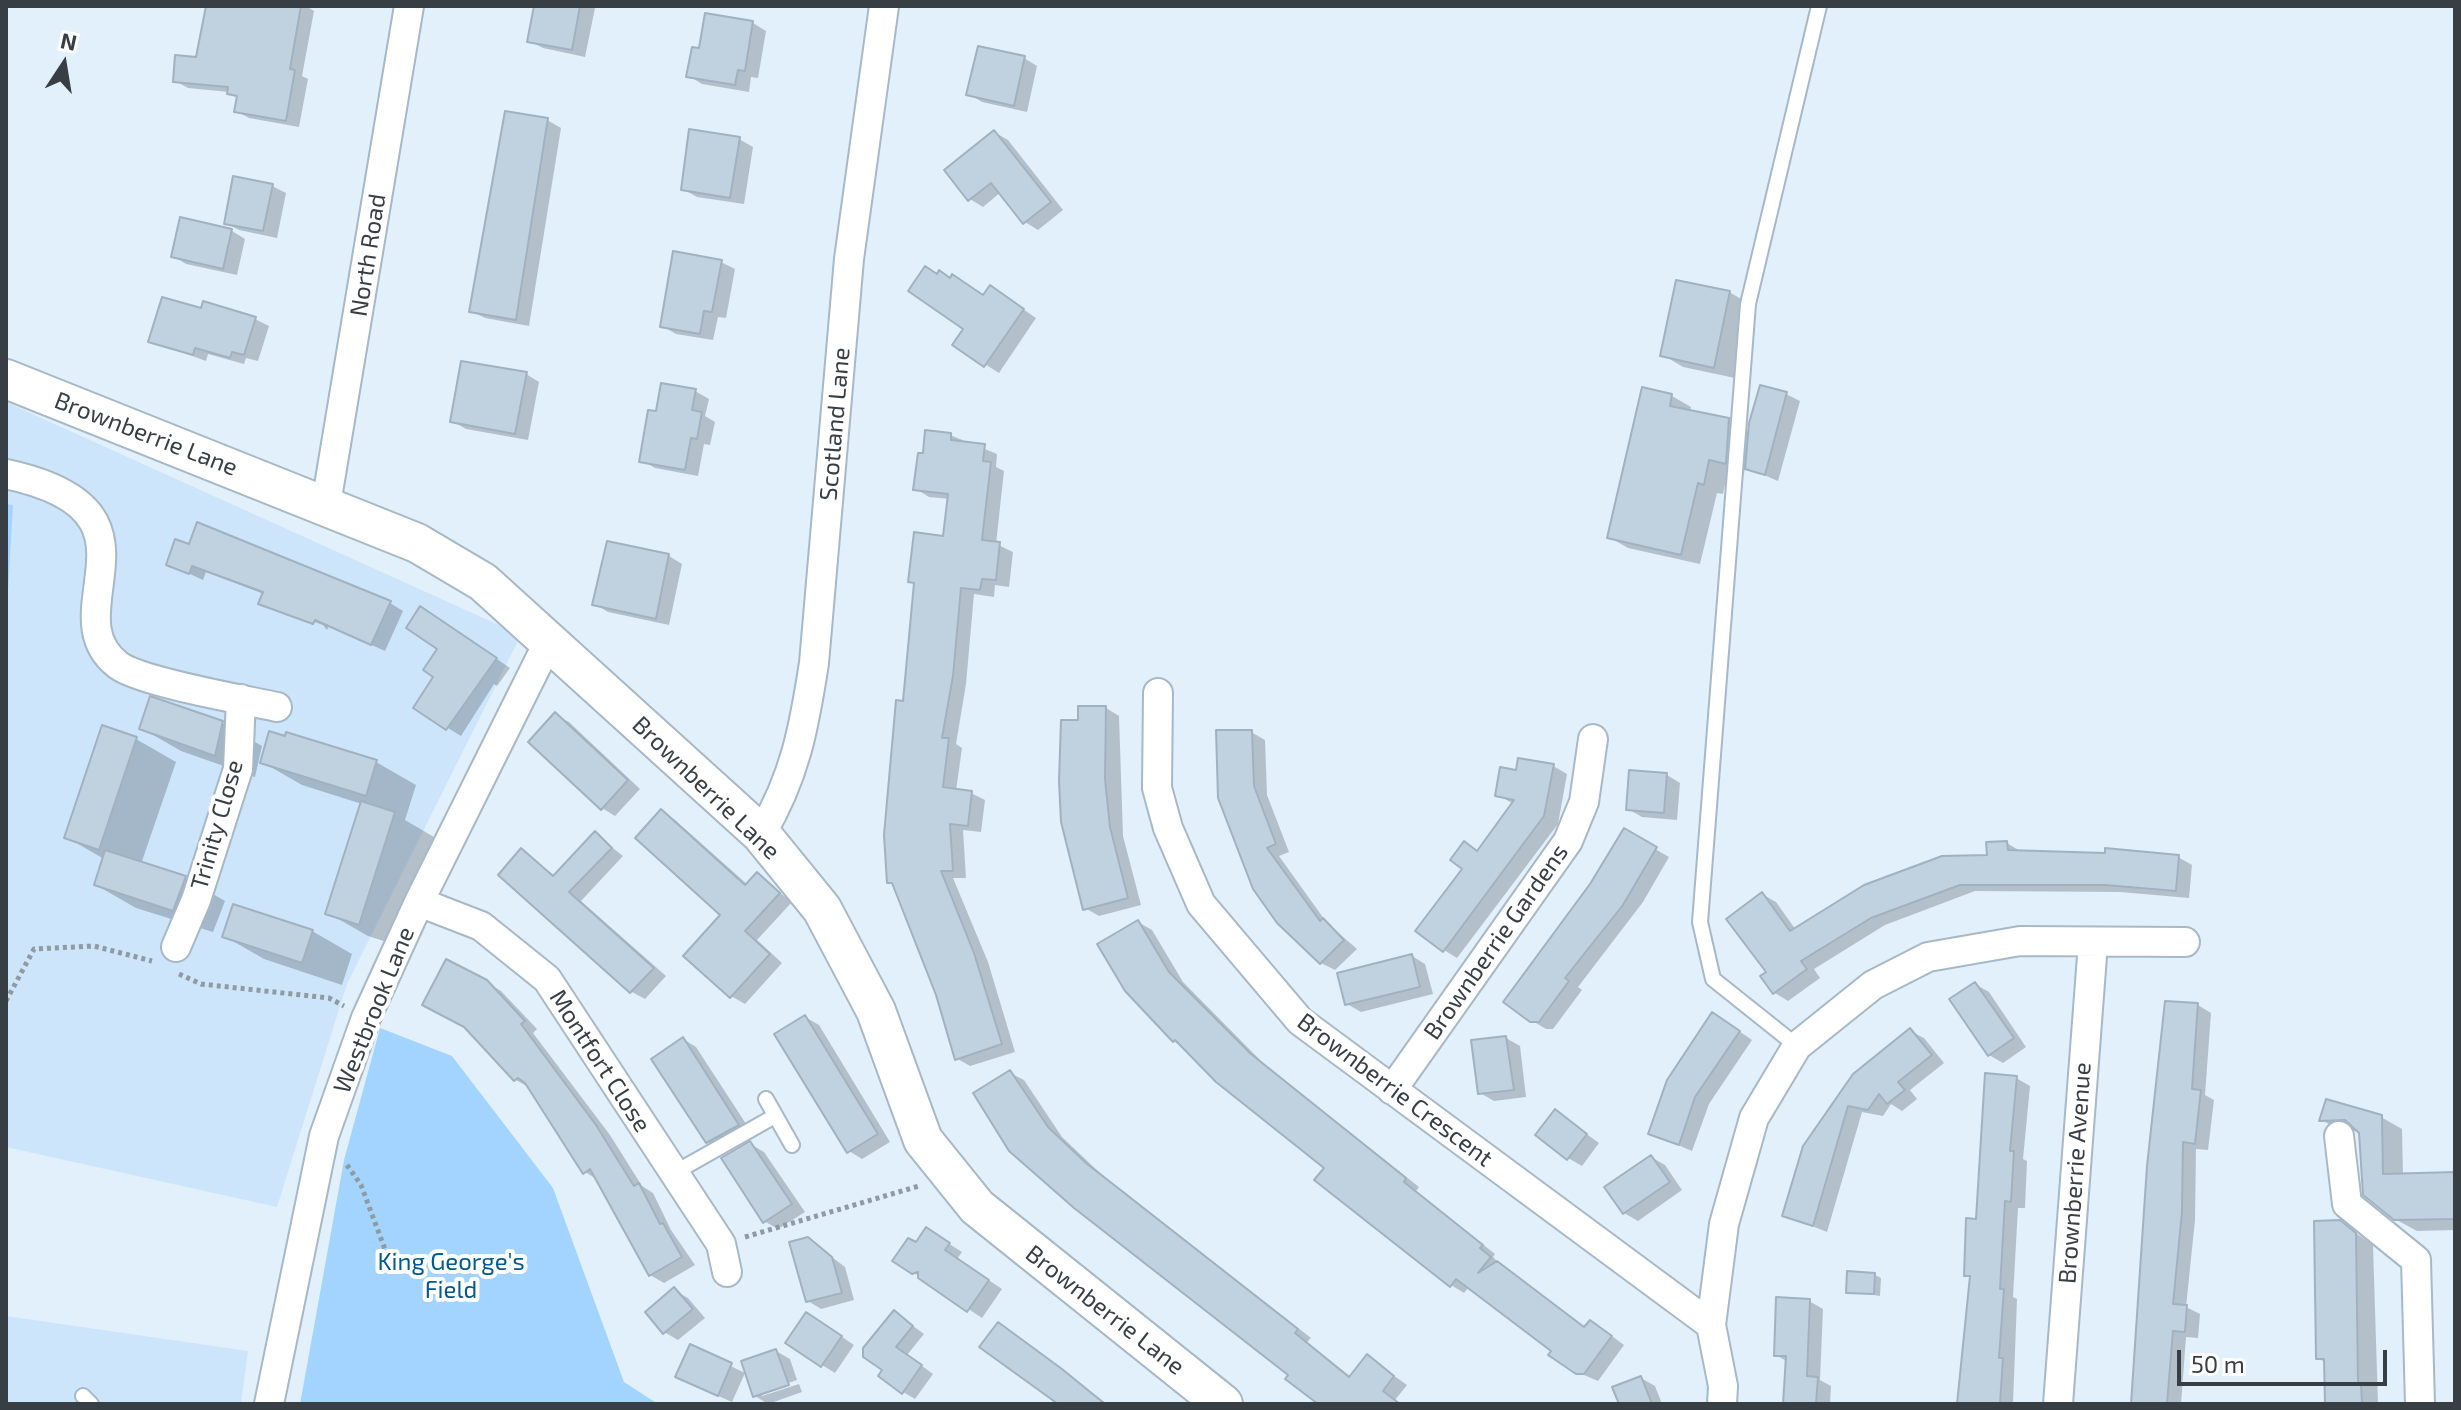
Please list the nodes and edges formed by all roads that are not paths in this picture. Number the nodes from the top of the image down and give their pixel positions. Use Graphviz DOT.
graph roads {
  1 [pos="409,6"];
  2 [pos="884,6"];
  3 [pos="1819,6"];
  4 [pos="6,379"];
  5 [pos="6,474"];
  6 [pos="326,504"];
  7 [pos="549,641"];
  8 [pos="1158,693"];
  9 [pos="241,699"];
  10 [pos="277,707"];
  11 [pos="1593,739"];
  12 [pos="761,834"];
  13 [pos="419,902"];
  14 [pos="2185,942"];
  15 [pos="2093,943"];
  16 [pos="176,947"];
  17 [pos="1797,1046"];
  18 [pos="1392,1090"];
  19 [pos="766,1099"];
  20 [pos="775,1116"];
  21 [pos="2339,1136"];
  22 [pos="792,1145"];
  23 [pos="674,1173"];
  24 [pos="727,1272"];
  25 [pos="1711,1325"];
  26 [pos="269,1404"];
  27 [pos="1223,1404"];
  28 [pos="1722,1404"];
  29 [pos="2058,1404"];
  30 [pos="2420,1404"];
  1 -- 6 [label="street, North Road"];
  2 -- 12 [label="street, Scotland Lane"];
  3 -- 17 [label="lane"];
  4 -- 6 [label="street, Brownberrie Lane"];
  5 -- 9 [label="street"];
  6 -- 7 [label="street, Brownberrie Lane"];
  7 -- 12 [label="street, Brownberrie Lane"];
  7 -- 13 [label="street, Westbrook Lane"];
  8 -- 18 [label="street, Brownberrie Crescent"];
  9 -- 10 [label="street"];
  9 -- 16 [label="street, Trinity Close"];
  11 -- 18 [label="street, Brownberrie Gardens"];
  12 -- 27 [label="street, Brownberrie Lane"];
  13 -- 23 [label="street, Montfort Close"];
  13 -- 26 [label="street, Westbrook Lane"];
  14 -- 15 [label="street"];
  15 -- 17 [label="street"];
  15 -- 29 [label="street, Brownberrie Avenue"];
  17 -- 25 [label="street"];
  18 -- 25 [label="street, Brownberrie Crescent"];
  19 -- 20 [label="lane"];
  20 -- 22 [label="lane"];
  20 -- 23 [label="lane"];
  21 -- 30 [label="street"];
  23 -- 24 [label="street, Montfort Close"];
  25 -- 28 [label="street"];
}
